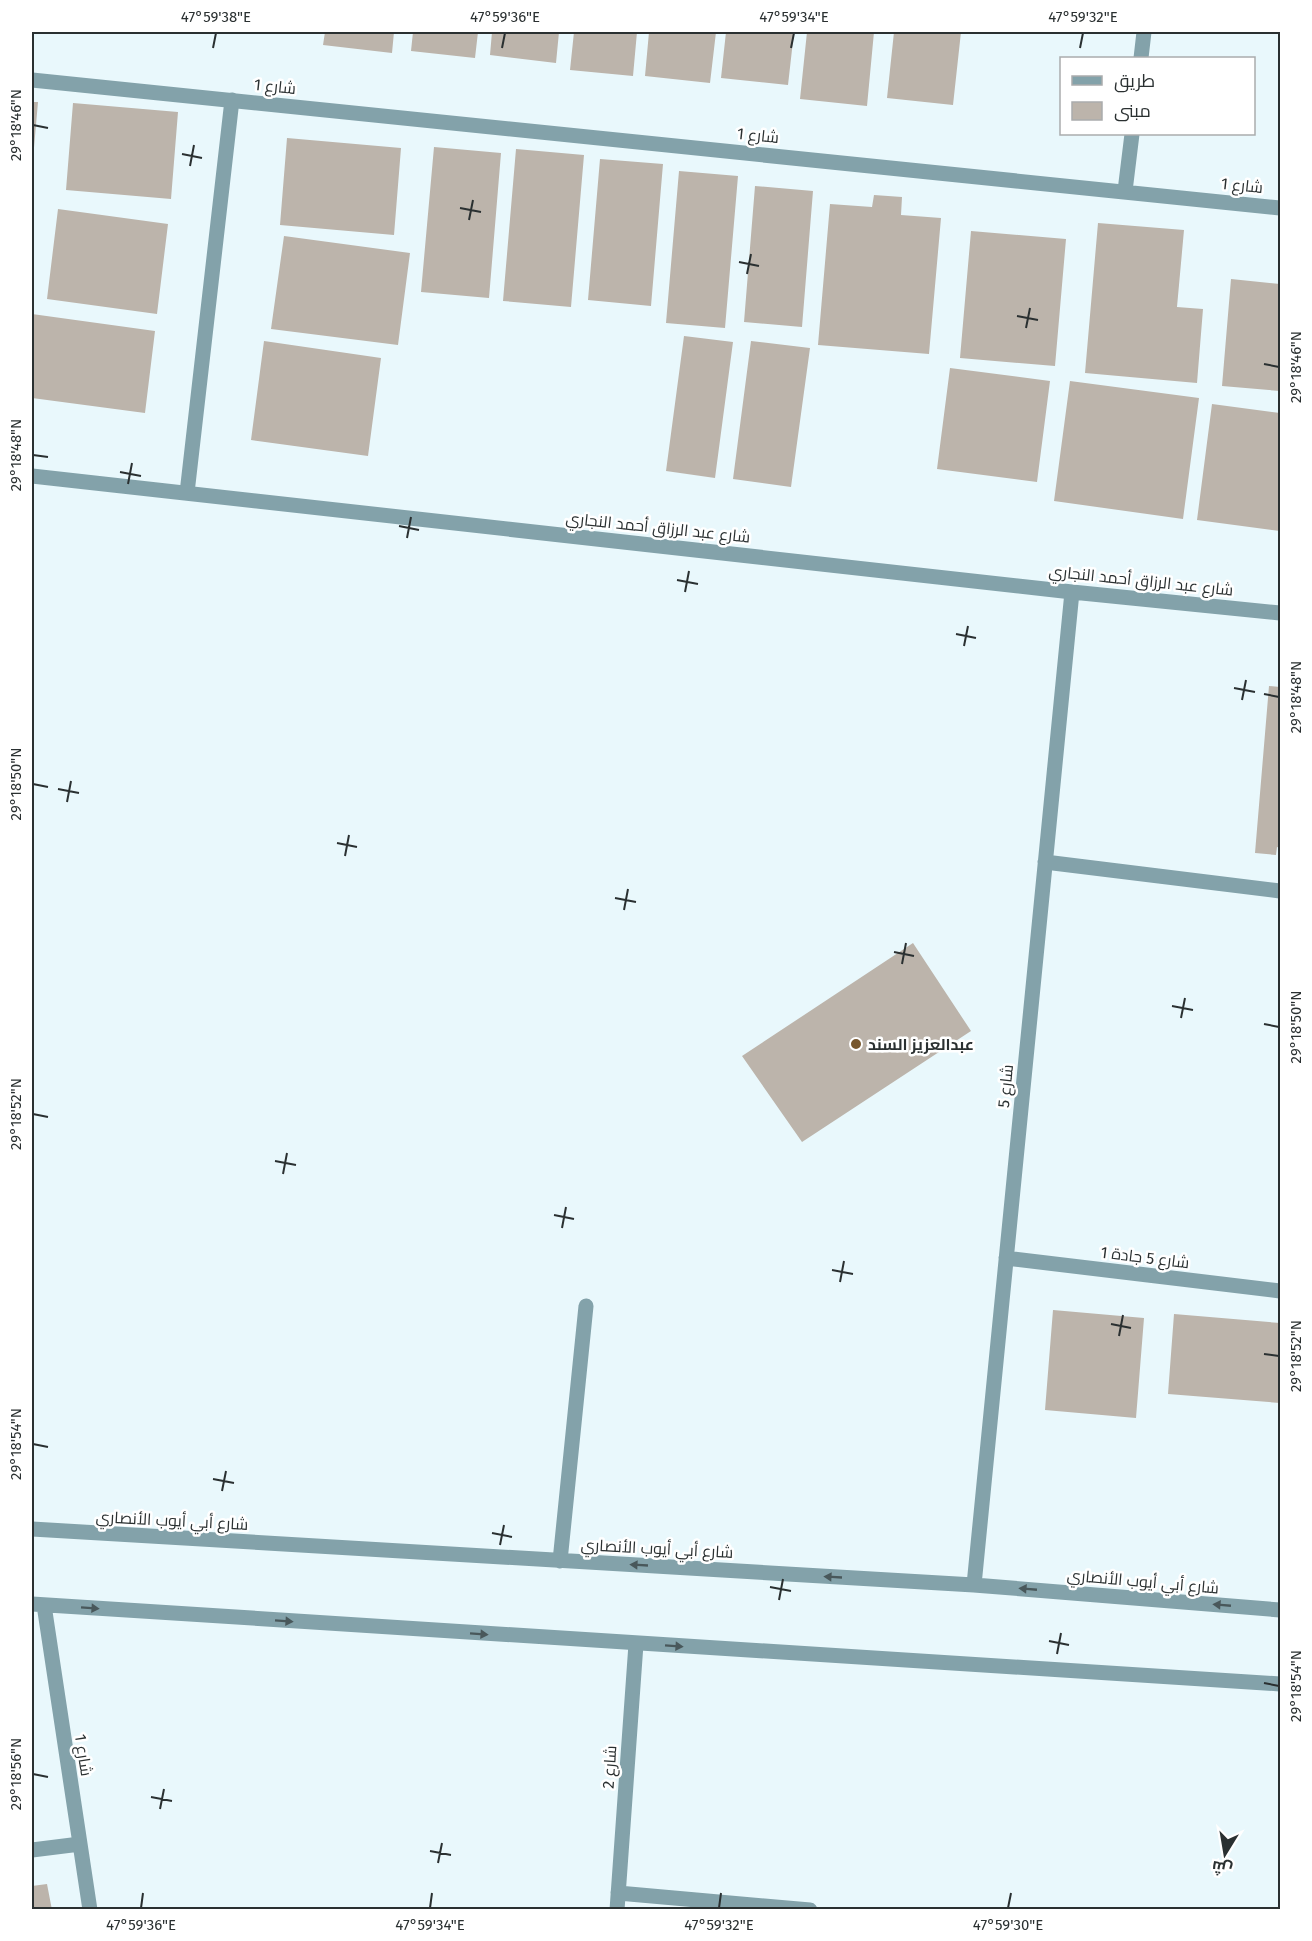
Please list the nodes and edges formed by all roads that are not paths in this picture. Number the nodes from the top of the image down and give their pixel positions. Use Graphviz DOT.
graph roads {
  1 [pos="1144,32"];
  2 [pos="1140,57"];
  3 [pos="32,80"];
  4 [pos="232,100"];
  5 [pos="1132,135"];
  6 [pos="1125,191"];
  7 [pos="1281,208"];
  8 [pos="32,476"];
  9 [pos="187,493"];
  10 [pos="1072,592"];
  11 [pos="1281,613"];
  12 [pos="1045,862"];
  13 [pos="1281,891"];
  14 [pos="1006,1258"];
  15 [pos="1281,1291"];
  16 [pos="586,1306"];
  17 [pos="32,1529"];
  18 [pos="560,1561"];
  19 [pos="974,1585"];
  20 [pos="38,1605"];
  21 [pos="1281,1610"];
  22 [pos="636,1644"];
  23 [pos="1281,1684"];
  24 [pos="80,1844"];
  25 [pos="32,1850"];
  26 [pos="618,1893"];
  27 [pos="90,1910"];
  28 [pos="617,1910"];
  29 [pos="810,1910"];
  1 -- 2 [label="street"];
  3 -- 4 [label="street, شارع 1"];
  4 -- 6 [label="street, شارع 1"];
  4 -- 9 [label="street, شارع 1"];
  5 -- 6 [label="street"];
  6 -- 7 [label="street, شارع 1"];
  8 -- 9 [label="street, شارع عبد الرزاق أحمد النجاري"];
  9 -- 10 [label="street, شارع عبد الرزاق أحمد النجاري"];
  10 -- 11 [label="street, شارع عبد الرزاق أحمد النجاري"];
  10 -- 12 [label="street, شارع 5"];
  12 -- 13 [label="street"];
  12 -- 14 [label="street, شارع 5"];
  14 -- 15 [label="street, شارع 5 جادة 1"];
  14 -- 19 [label="street, شارع 5"];
  16 -- 18 [label="street"];
  17 -- 18 [label="street, شارع أبي أيوب الأنصاري"];
  19 -- 18 [label="street, شارع أبي أيوب الأنصاري, one-way"];
  21 -- 19 [label="street, شارع أبي أيوب الأنصاري, one-way"];
  20 -- 22 [label="street, one-way"];
  20 -- 24 [label="street, شارع 1"];
  22 -- 23 [label="street, one-way"];
  22 -- 26 [label="street, شارع 2"];
  24 -- 25 [label="street"];
  24 -- 27 [label="street, شارع 1"];
  26 -- 28 [label="street, شارع 2"];
  26 -- 29 [label="street"];
}
